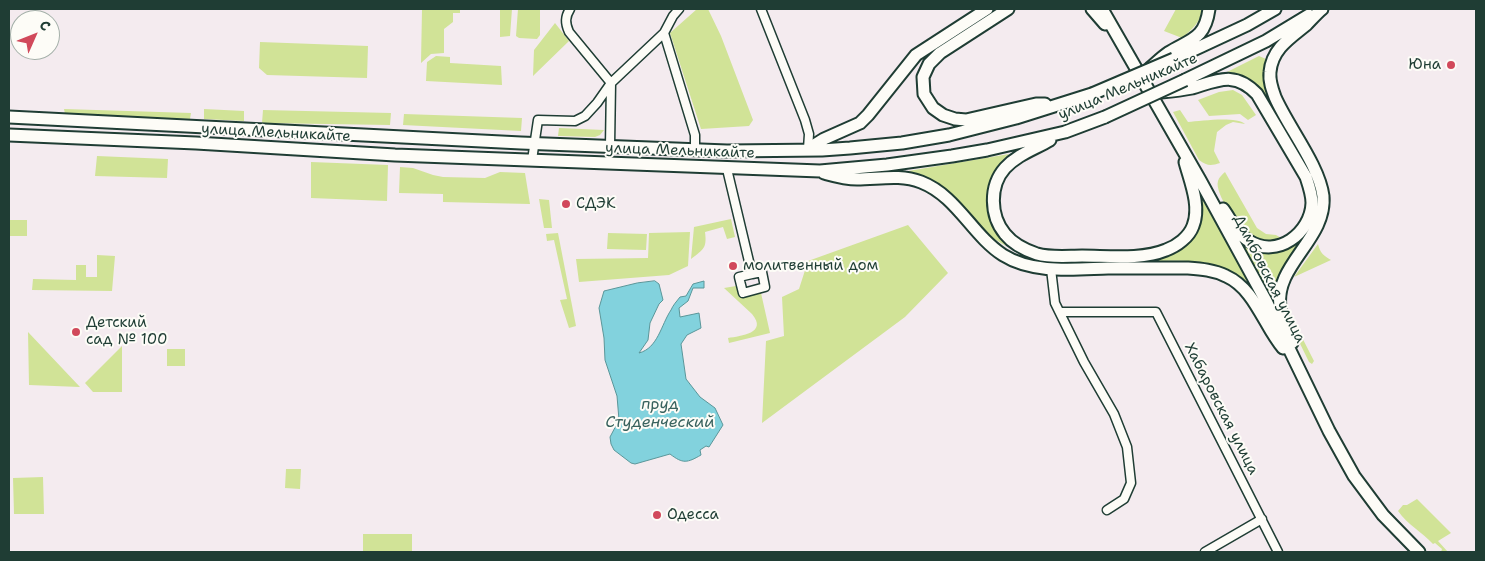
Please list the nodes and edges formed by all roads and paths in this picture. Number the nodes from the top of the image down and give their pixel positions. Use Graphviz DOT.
graph roads {
  1 [pos="570,9"];
  2 [pos="678,9"];
  3 [pos="760,9"];
  4 [pos="987,9"];
  5 [pos="1008,9"];
  6 [pos="1099,9"];
  7 [pos="1209,9"];
  8 [pos="1275,9"];
  9 [pos="1320,9"];
  10 [pos="664,33"];
  11 [pos="1171,56"];
  12 [pos="611,83"];
  13 [pos="1188,84"];
  14 [pos="1065,103"];
  15 [pos="9,117"];
  16 [pos="1065,132"];
  17 [pos="9,135"];
  18 [pos="534,143"];
  19 [pos="610,146"];
  20 [pos="1180,146"];
  21 [pos="672,149"];
  22 [pos="808,149"];
  23 [pos="695,150"];
  24 [pos="532,160"];
  25 [pos="672,166"];
  26 [pos="727,169"];
  27 [pos="820,172"];
  28 [pos="1208,194"];
  29 [pos="1051,268"];
  30 [pos="752,274"];
  31 [pos="1060,312"];
  32 [pos="1296,364"];
  33 [pos="1107,510"];
  34 [pos="1262,520"];
  35 [pos="1205,552"];
  36 [pos="1278,552"];
  37 [pos="1419,552"];
  1 -- 12 [label="street"];
  2 -- 10 [label="street"];
  3 -- 22 [label="street"];
  4 -- 22 [label="main road"];
  5 -- 14 [label="main road"];
  6 -- 20 [label="main road, Дамбовская улица"];
  7 -- 11 [label="main road"];
  8 -- 11 [label="main road, улица Мельникайте"];
  9 -- 13 [label="main road, улица Мельникайте"];
  9 -- 32 [label="main road"];
  10 -- 12 [label="street"];
  10 -- 23 [label="street"];
  11 -- 14 [label="main road, улица Мельникайте, bridge"];
  12 -- 18 [label="street"];
  12 -- 19 [label="street"];
  13 -- 16 [label="main road, улица Мельникайте, bridge"];
  13 -- 28 [label="main road"];
  14 -- 22 [label="main road, улица Мельникайте"];
  15 -- 18 [label="main road, улица Мельникайте"];
  16 -- 20 [label="main road"];
  16 -- 27 [label="main road, улица Мельникайте"];
  17 -- 24 [label="main road, улица Мельникайте"];
  18 -- 19 [label="main road, улица Мельникайте"];
  18 -- 24 [label="street"];
  19 -- 21 [label="main road, улица Мельникайте"];
  20 -- 28 [label="main road, Дамбовская улица"];
  21 -- 23 [label="main road, улица Мельникайте"];
  21 -- 25 [label="main road"];
  22 -- 23 [label="main road, улица Мельникайте"];
  24 -- 25 [label="main road, улица Мельникайте"];
  25 -- 26 [label="main road, улица Мельникайте"];
  26 -- 27 [label="main road, улица Мельникайте"];
  26 -- 30 [label="street"];
  27 -- 29 [label="main road"];
  28 -- 32 [label="main road, Дамбовская улица"];
  29 -- 31 [label="street"];
  29 -- 32 [label="main road"];
  31 -- 33 [label="street"];
  31 -- 34 [label="street, Хабаровская улица"];
  32 -- 37 [label="main road, Дамбовская улица"];
  34 -- 35 [label="street"];
  34 -- 36 [label="street, Хабаровская улица"];
}
